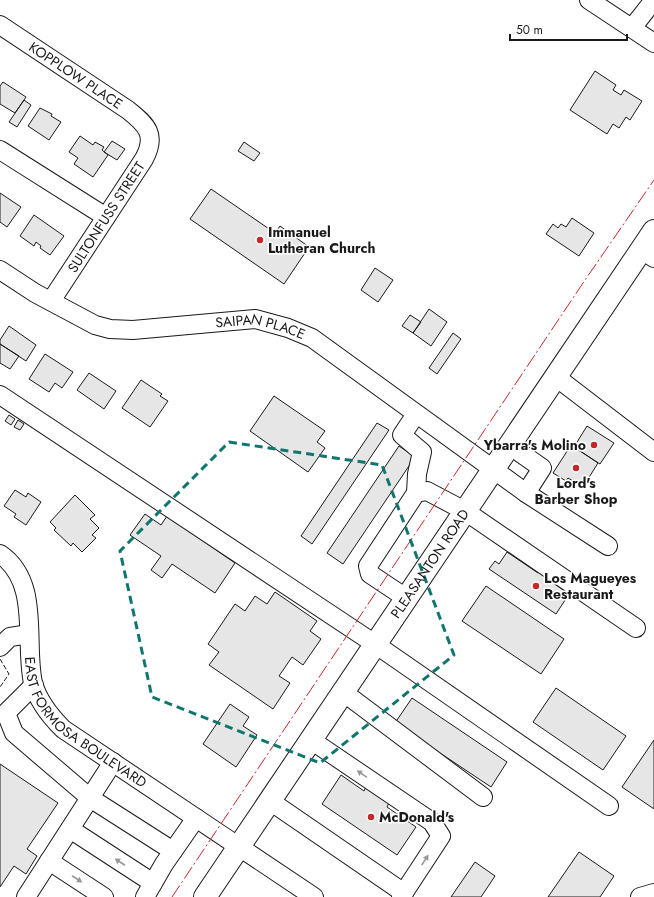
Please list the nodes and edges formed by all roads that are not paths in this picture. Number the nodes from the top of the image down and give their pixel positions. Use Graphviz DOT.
graph roads {
  1 [pos="589,0"];
  2 [pos="654,0"];
  3 [pos="0,25"];
  4 [pos="632,28"];
  5 [pos="654,43"];
  6 [pos="148,129"];
  7 [pos="0,150"];
  8 [pos="106,217"];
  9 [pos="654,231"];
  10 [pos="648,254"];
  11 [pos="0,270"];
  12 [pos="51,301"];
  13 [pos="556,377"];
  14 [pos="0,395"];
  15 [pos="416,414"];
  16 [pos="509,446"];
  17 [pos="654,452"];
  18 [pos="492,469"];
  19 [pos="416,493"];
  20 [pos="526,493"];
  21 [pos="465,511"];
  22 [pos="608,546"];
  23 [pos="0,554"];
  24 [pos="406,598"];
  25 [pos="636,628"];
  26 [pos="29,634"];
  27 [pos="375,644"];
  28 [pos="0,647"];
  29 [pos="34,685"];
  30 [pos="343,692"];
  31 [pos="311,740"];
  32 [pos="113,762"];
  33 [pos="484,797"];
  34 [pos="90,798"];
  35 [pos="270,801"];
  36 [pos="609,806"];
  37 [pos="196,818"];
  38 [pos="70,829"];
  39 [pos="239,846"];
  40 [pos="173,851"];
  41 [pos="49,861"];
  42 [pos="149,890"];
  43 [pos="654,893"];
  44 [pos="34,894"];
  45 [pos="403,895"];
  46 [pos="104,897"];
  47 [pos="205,897"];
  48 [pos="314,897"];
  49 [pos="640,897"];
  1 -- 4 [label="street"];
  2 -- 4 [label="street"];
  3 -- 6 [label="street, KOPPLOW PLACE"];
  4 -- 5 [label="street"];
  6 -- 8 [label="street, SULTONFUSS STREET"];
  7 -- 8 [label="street"];
  8 -- 12 [label="street, SULTONFUSS STREET"];
  9 -- 10 [label="main road, PLEASANTON ROAD"];
  10 -- 13 [label="main road, PLEASANTON ROAD"];
  11 -- 12 [label="street, SAIPAN PLACE"];
  12 -- 15 [label="street, SAIPAN PLACE"];
  13 -- 16 [label="main road, PLEASANTON ROAD"];
  13 -- 17 [label="street"];
  14 -- 27 [label="street"];
  15 -- 18 [label="street, SAIPAN PLACE"];
  15 -- 19 [label="street"];
  16 -- 18 [label="main road, PLEASANTON ROAD"];
  16 -- 20 [label="street"];
  18 -- 20 [label="street, SAIPAN PLACE"];
  18 -- 21 [label="main road, PLEASANTON ROAD"];
  19 -- 21 [label="street"];
  19 -- 24 [label="street"];
  20 -- 22 [label="street, SAIPAN PLACE"];
  21 -- 24 [label="main road, PLEASANTON ROAD"];
  21 -- 25 [label="street"];
  23 -- 26 [label="street, EAST FORMOSA BOULEVARD"];
  24 -- 27 [label="main road, PLEASANTON ROAD"];
  26 -- 28 [label="street"];
  26 -- 29 [label="street, EAST FORMOSA BOULEVARD"];
  27 -- 30 [label="main road, PLEASANTON ROAD"];
  27 -- 36 [label="street"];
  29 -- 32 [label="street, EAST FORMOSA BOULEVARD"];
  29 -- 34 [label="street"];
  30 -- 31 [label="main road, PLEASANTON ROAD"];
  30 -- 33 [label="street"];
  31 -- 35 [label="main road, PLEASANTON ROAD"];
  45 -- 31 [label="street, one-way"];
  32 -- 34 [label="street"];
  32 -- 37 [label="street, EAST FORMOSA BOULEVARD"];
  34 -- 38 [label="street"];
  34 -- 40 [label="street"];
  35 -- 39 [label="main road, PLEASANTON ROAD"];
  35 -- 45 [label="street"];
  37 -- 39 [label="street, EAST FORMOSA BOULEVARD"];
  37 -- 40 [label="street"];
  38 -- 41 [label="street"];
  42 -- 38 [label="street, one-way"];
  39 -- 47 [label="main road, PLEASANTON ROAD"];
  39 -- 48 [label="street, EAST FORMOSA BOULEVARD"];
  40 -- 42 [label="street"];
  41 -- 44 [label="street"];
  41 -- 46 [label="street, one-way"];
  43 -- 49 [label="street"];
}
